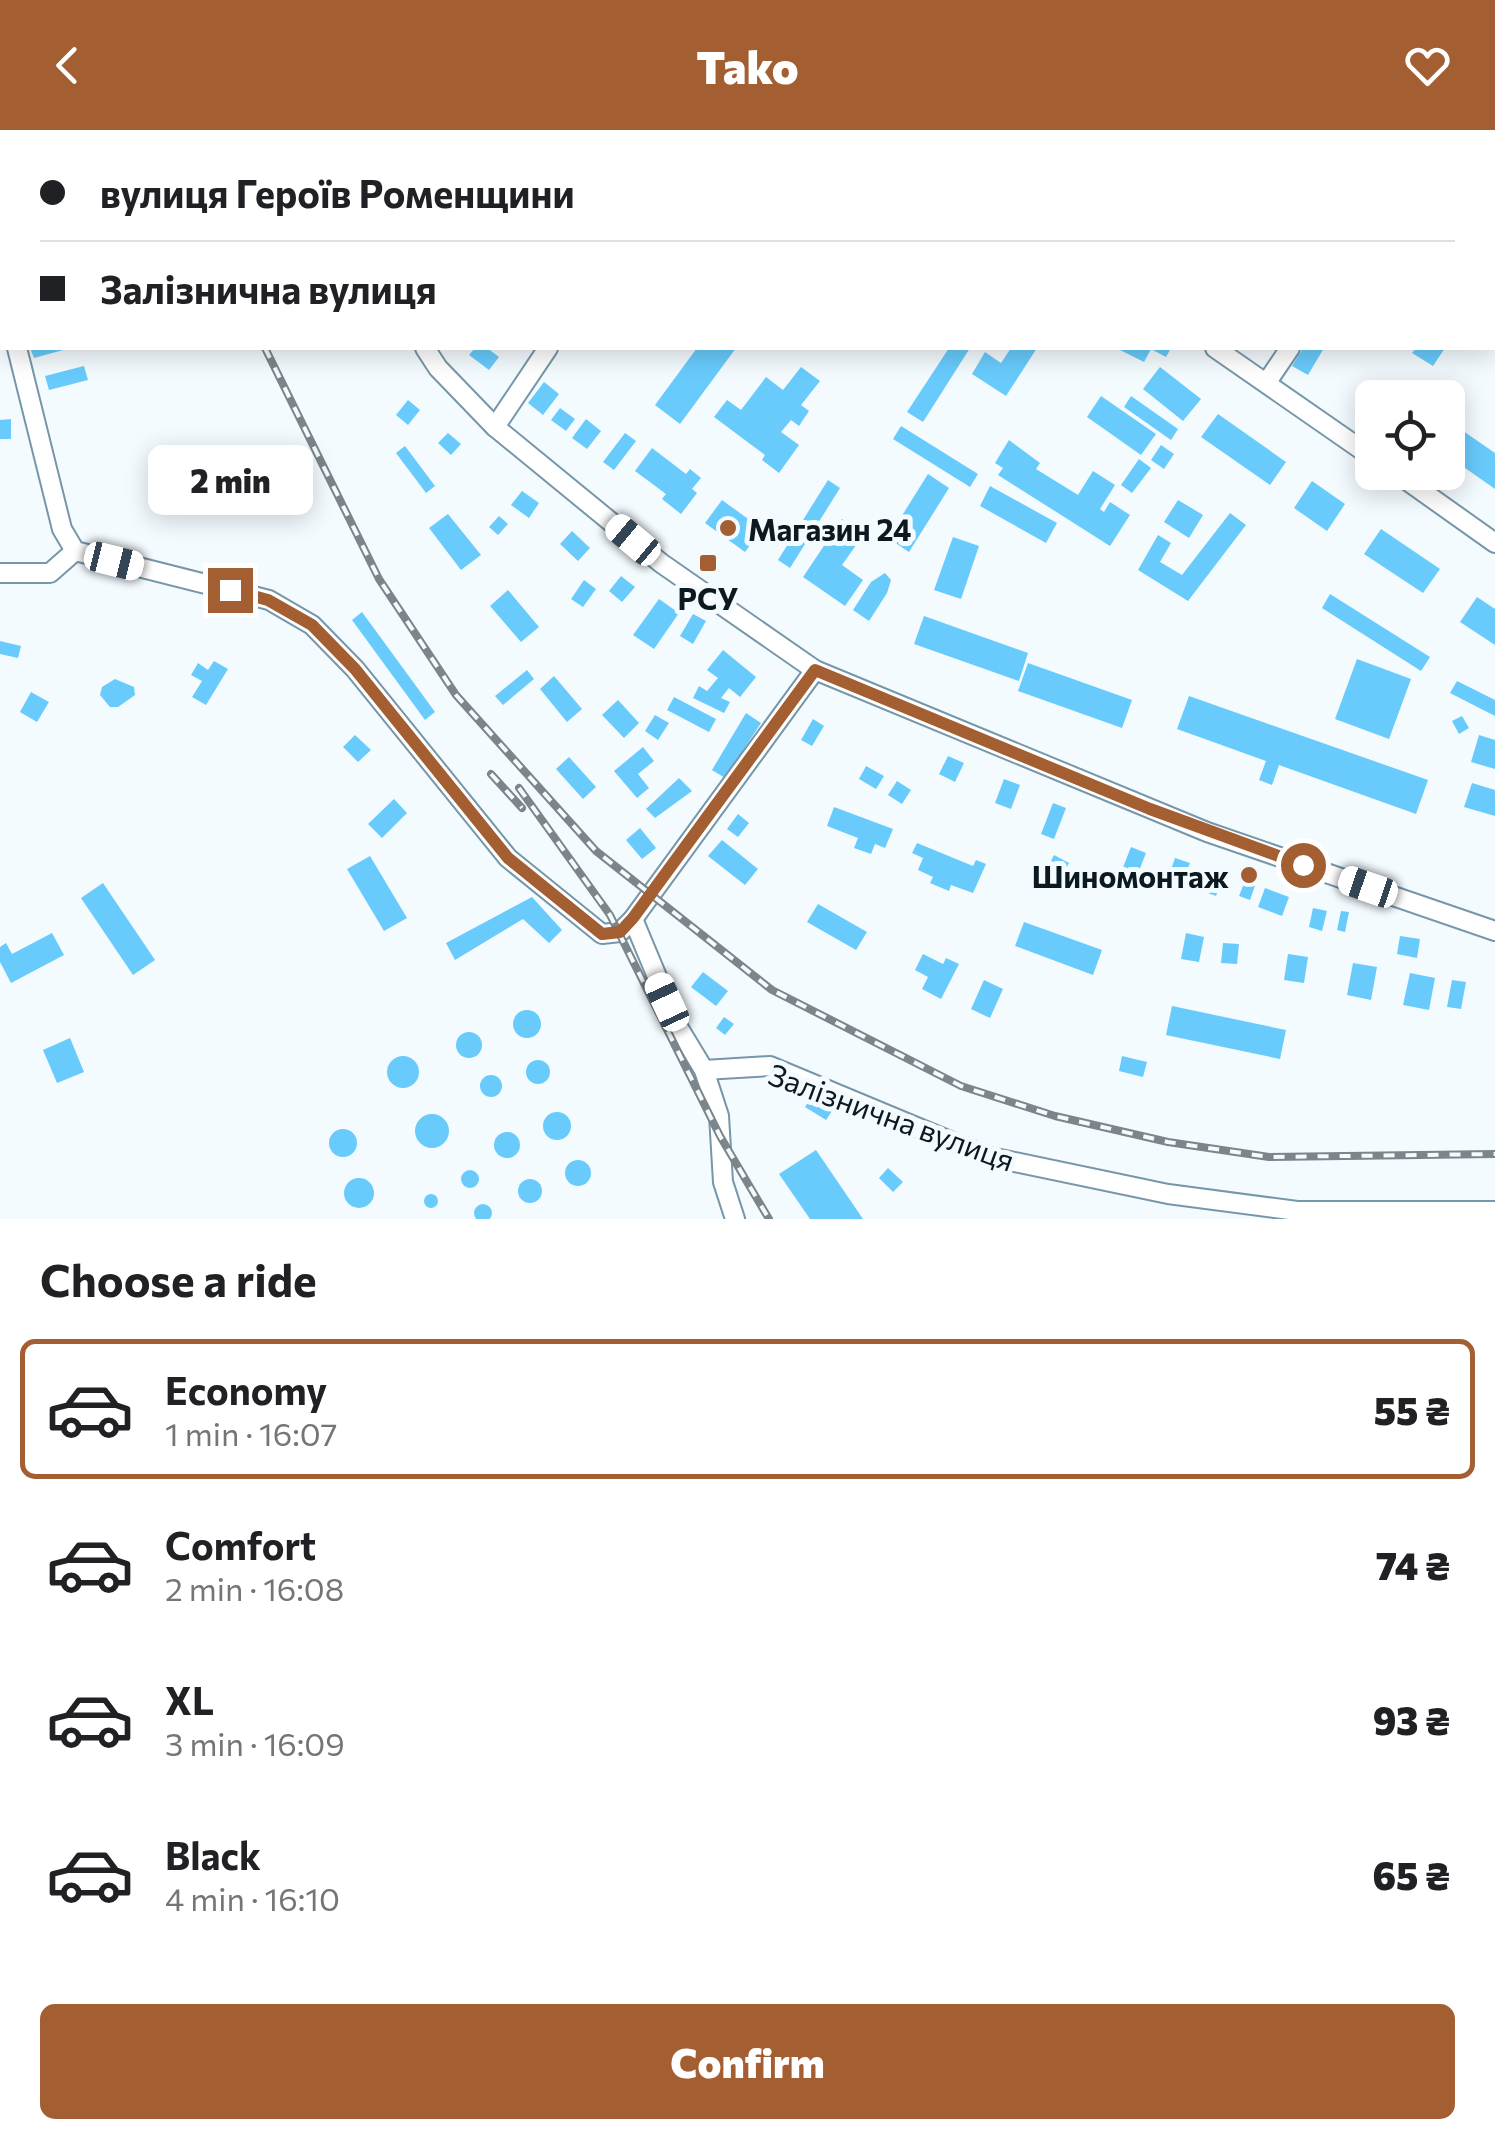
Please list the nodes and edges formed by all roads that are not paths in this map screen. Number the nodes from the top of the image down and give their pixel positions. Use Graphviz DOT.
graph roads {
  1 [pos="17,350"];
  2 [pos="427,350"];
  3 [pos="547,350"];
  4 [pos="1217,350"];
  5 [pos="1289,350"];
  6 [pos="1267,382"];
  7 [pos="495,427"];
  8 [pos="1355,444"];
  9 [pos="1420,490"];
  10 [pos="1495,543"];
  11 [pos="75,551"];
  12 [pos="0,573"];
  13 [pos="815,670"];
  14 [pos="633,918"];
  15 [pos="1495,931"];
  16 [pos="704,1070"];
  17 [pos="1495,1211"];
  18 [pos="735,1219"];
  1 -- 11 [label="street"];
  2 -- 7 [label="street"];
  3 -- 7 [label="street"];
  4 -- 6 [label="street"];
  5 -- 6 [label="street"];
  6 -- 8 [label="street"];
  7 -- 13 [label="street"];
  9 -- 10 [label="street"];
  11 -- 12 [label="street"];
  11 -- 14 [label="street"];
  13 -- 14 [label="street"];
  13 -- 15 [label="street"];
  14 -- 16 [label="street"];
  16 -- 17 [label="street, Залізнична вулиця"];
  16 -- 18 [label="street"];
}
